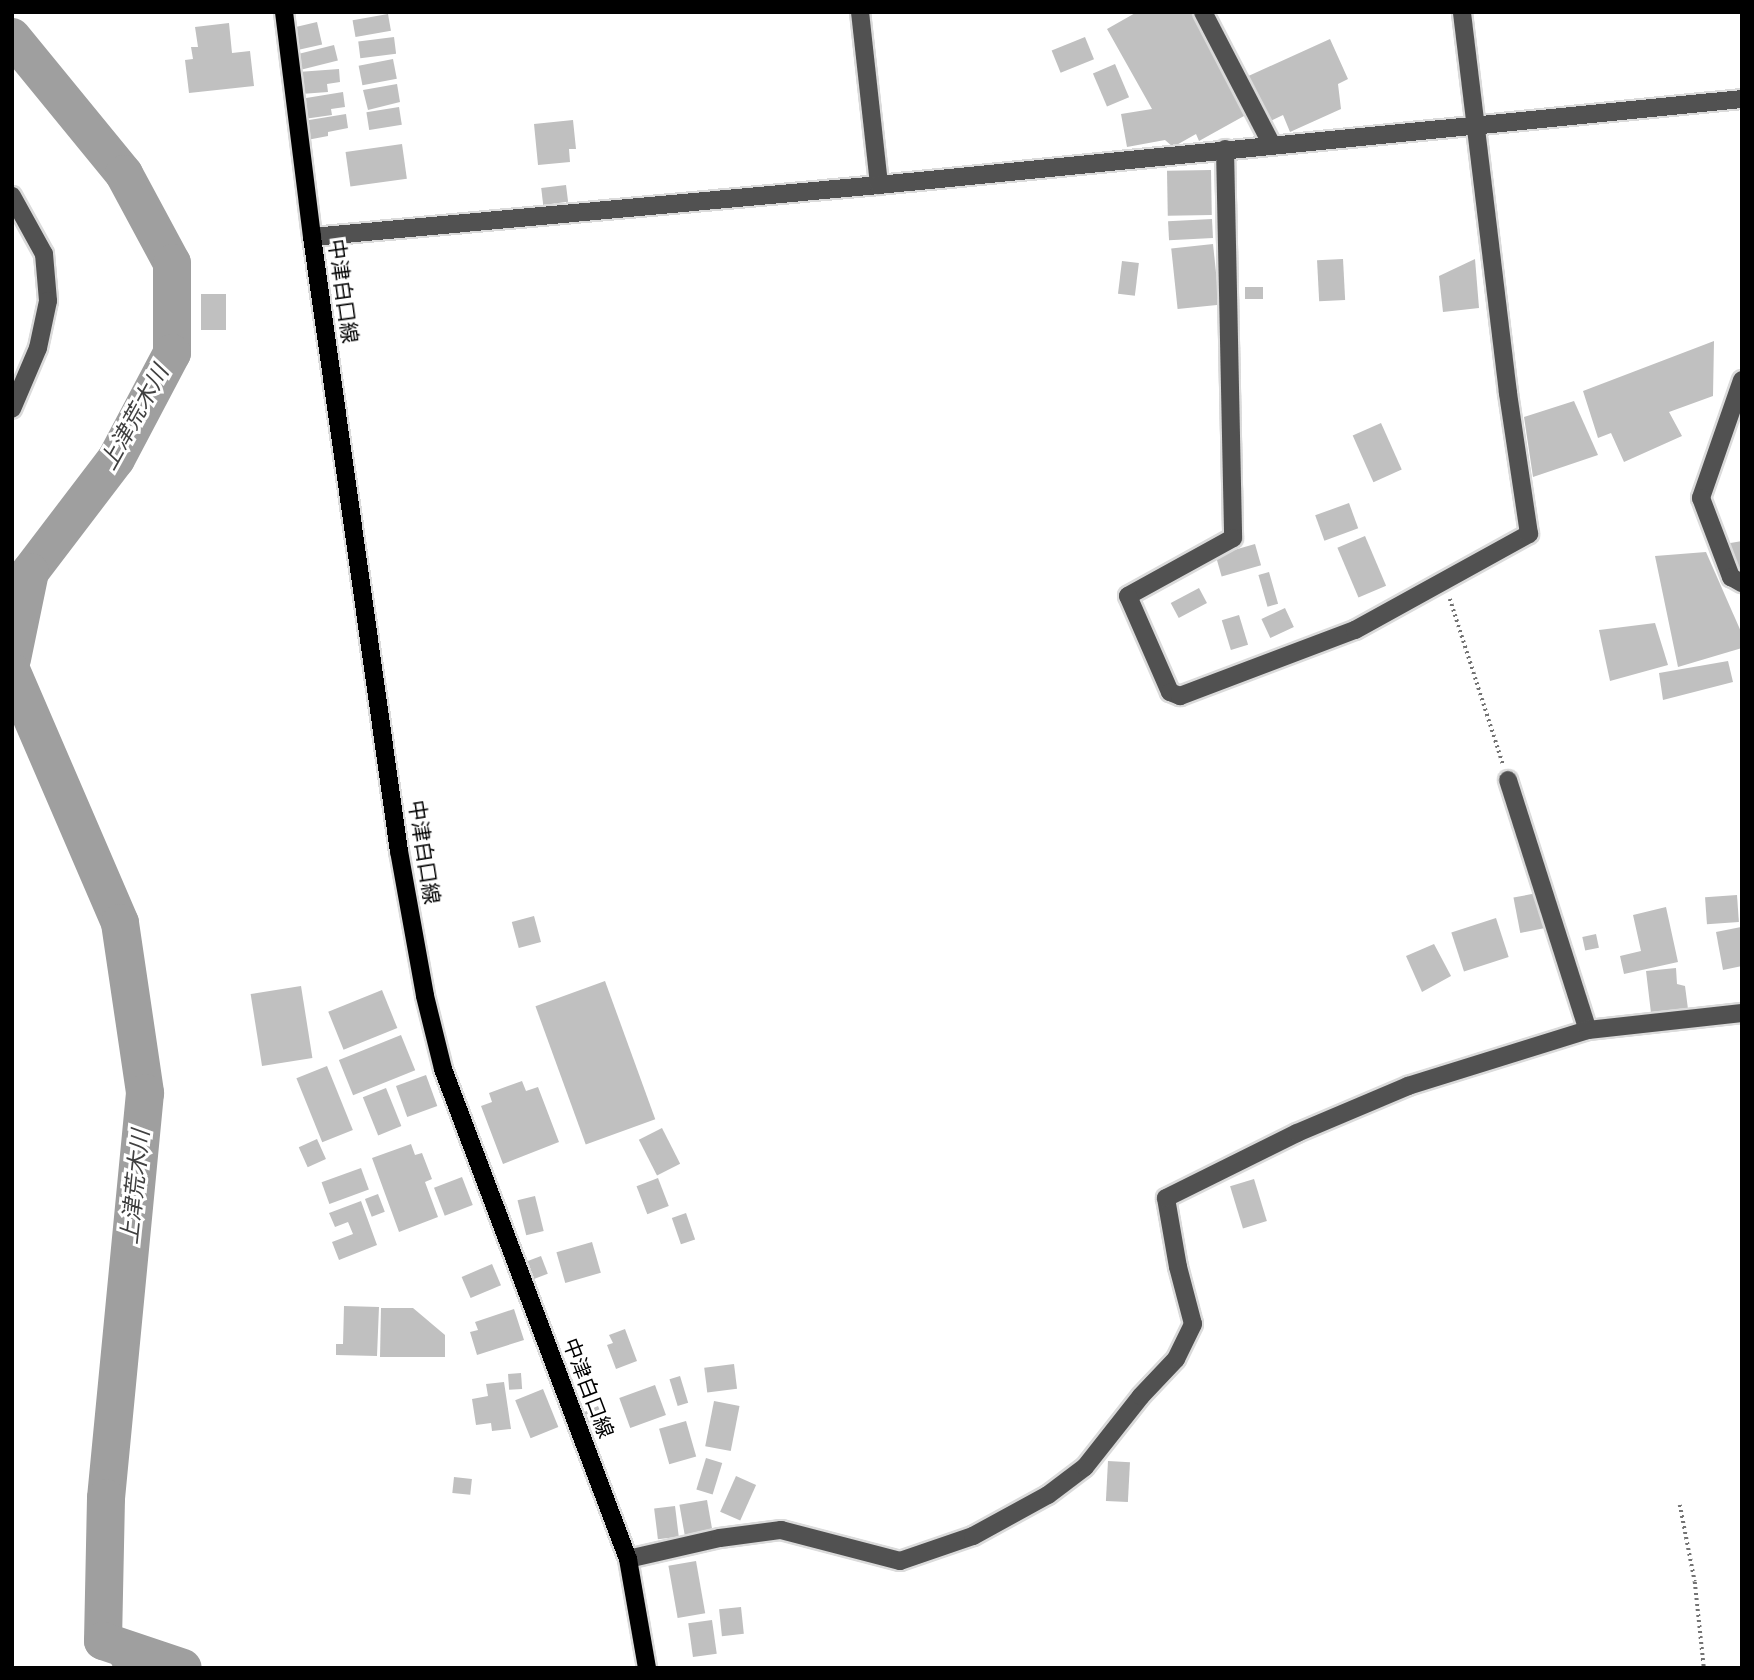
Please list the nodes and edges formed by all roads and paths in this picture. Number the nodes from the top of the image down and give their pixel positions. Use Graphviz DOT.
graph roads {
  1 [pos="284,12"];
  2 [pos="859,12"];
  3 [pos="1203,12"];
  4 [pos="1462,12"];
  5 [pos="1742,99"];
  6 [pos="1476,124"];
  7 [pos="1272,145"];
  8 [pos="1225,149"];
  9 [pos="879,186"];
  10 [pos="12,196"];
  11 [pos="312,237"];
  12 [pos="1742,380"];
  13 [pos="12,408"];
  14 [pos="1443,579"];
  15 [pos="1742,583"];
  16 [pos="1508,780"];
  17 [pos="1742,1013"];
  18 [pos="1588,1030"];
  19 [pos="1680,1505"];
  20 [pos="628,1559"];
  21 [pos="647,1668"];
  22 [pos="1704,1668"];
  1 -- 11 [label="main road, 中津白口線"];
  2 -- 9 [label="street"];
  3 -- 7 [label="street"];
  4 -- 6 [label="street"];
  5 -- 6 [label="street"];
  6 -- 7 [label="street"];
  6 -- 14 [label="street"];
  7 -- 8 [label="street"];
  8 -- 9 [label="street"];
  8 -- 14 [label="street"];
  9 -- 11 [label="street"];
  10 -- 13 [label="street"];
  11 -- 20 [label="main road, 中津白口線"];
  12 -- 15 [label="street"];
  14 -- 16 [label="path"];
  16 -- 18 [label="street"];
  17 -- 18 [label="street"];
  18 -- 20 [label="street"];
  19 -- 22 [label="path"];
  20 -- 21 [label="main road, 中津白口線"];
}
